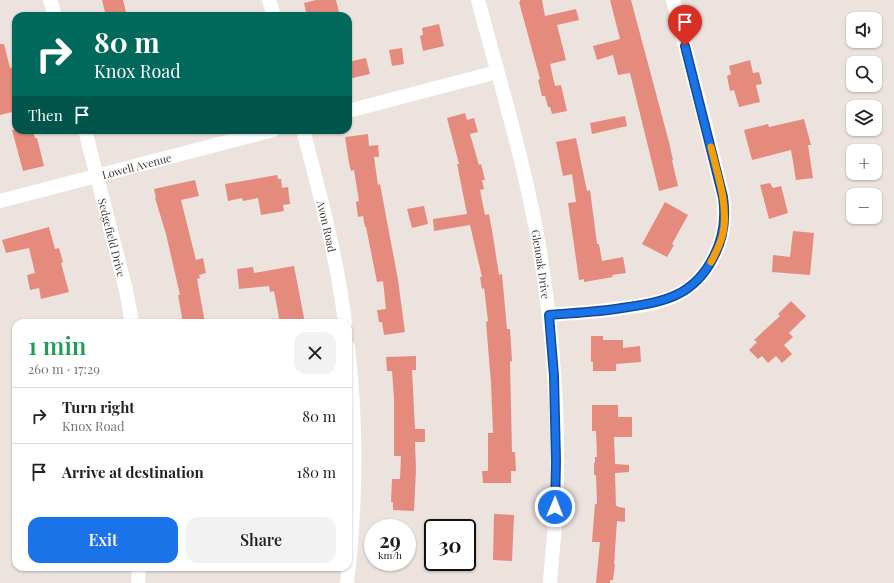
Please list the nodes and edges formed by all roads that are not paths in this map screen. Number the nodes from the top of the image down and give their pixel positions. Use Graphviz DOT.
graph roads {
  1 [pos="50,0"];
  2 [pos="269,0"];
  3 [pos="478,0"];
  4 [pos="673,0"];
  5 [pos="54,12"];
  6 [pos="273,12"];
  7 [pos="497,72"];
  8 [pos="352,110"];
  9 [pos="86,134"];
  10 [pos="258,134"];
  11 [pos="304,134"];
  12 [pos="98,176"];
  13 [pos="0,201"];
  14 [pos="549,315"];
  15 [pos="131,319"];
  16 [pos="344,319"];
  17 [pos="352,426"];
  18 [pos="352,510"];
  19 [pos="139,571"];
  20 [pos="348,571"];
  21 [pos="138,583"];
  22 [pos="347,583"];
  23 [pos="550,583"];
  1 -- 5 [label="street"];
  2 -- 6 [label="street"];
  3 -- 7 [label="street, Glenoak Drive"];
  4 -- 14 [label="street"];
  7 -- 8 [label="street"];
  7 -- 14 [label="street, Glenoak Drive"];
  9 -- 12 [label="street, Sedgefield Drive"];
  10 -- 12 [label="street, Lowell Avenue"];
  11 -- 16 [label="street, Avon Road"];
  12 -- 13 [label="street, Lowell Avenue"];
  12 -- 15 [label="street, Sedgefield Drive"];
  14 -- 23 [label="street, Glenoak Drive"];
  17 -- 18 [label="street"];
  19 -- 21 [label="street"];
  20 -- 22 [label="street"];
}
